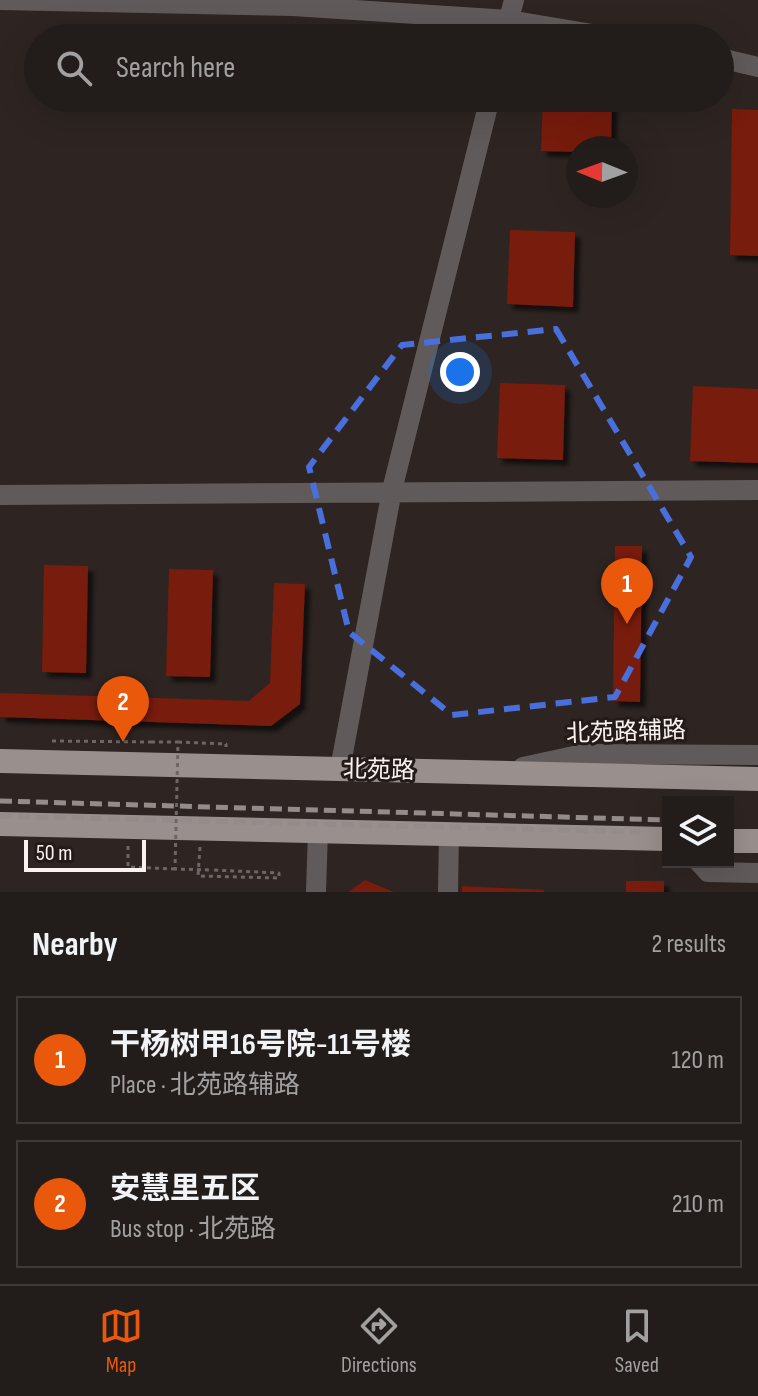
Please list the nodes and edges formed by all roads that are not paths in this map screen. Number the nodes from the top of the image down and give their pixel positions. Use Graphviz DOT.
graph roads {
  1 [pos="0,0"];
  2 [pos="509,19"];
  3 [pos="537,24"];
  4 [pos="734,61"];
  5 [pos="758,67"];
  6 [pos="486,112"];
  7 [pos="392,490"];
  8 [pos="758,490"];
  9 [pos="0,495"];
  10 [pos="758,755"];
  11 [pos="0,761"];
  12 [pos="340,769"];
  13 [pos="498,773"];
  14 [pos="758,779"];
  15 [pos="0,824"];
  16 [pos="318,830"];
  17 [pos="449,833"];
  18 [pos="662,839"];
  19 [pos="734,841"];
  20 [pos="758,841"];
  21 [pos="704,868"];
  22 [pos="758,873"];
  23 [pos="316,892"];
  24 [pos="448,892"];
  1 -- 2 [label="street"];
  2 -- 3 [label="street"];
  4 -- 5 [label="street"];
  6 -- 7 [label="street"];
  7 -- 8 [label="street"];
  7 -- 9 [label="street"];
  7 -- 12 [label="street"];
  10 -- 13 [label="street, 北苑路辅路"];
  11 -- 12 [label="main road, 北苑路"];
  12 -- 13 [label="main road, 北苑路"];
  13 -- 14 [label="main road, 北苑路"];
  15 -- 16 [label="main road"];
  16 -- 17 [label="main road"];
  16 -- 23 [label="street"];
  17 -- 18 [label="main road"];
  17 -- 24 [label="street"];
  19 -- 20 [label="main road"];
  21 -- 22 [label="street"];
}
